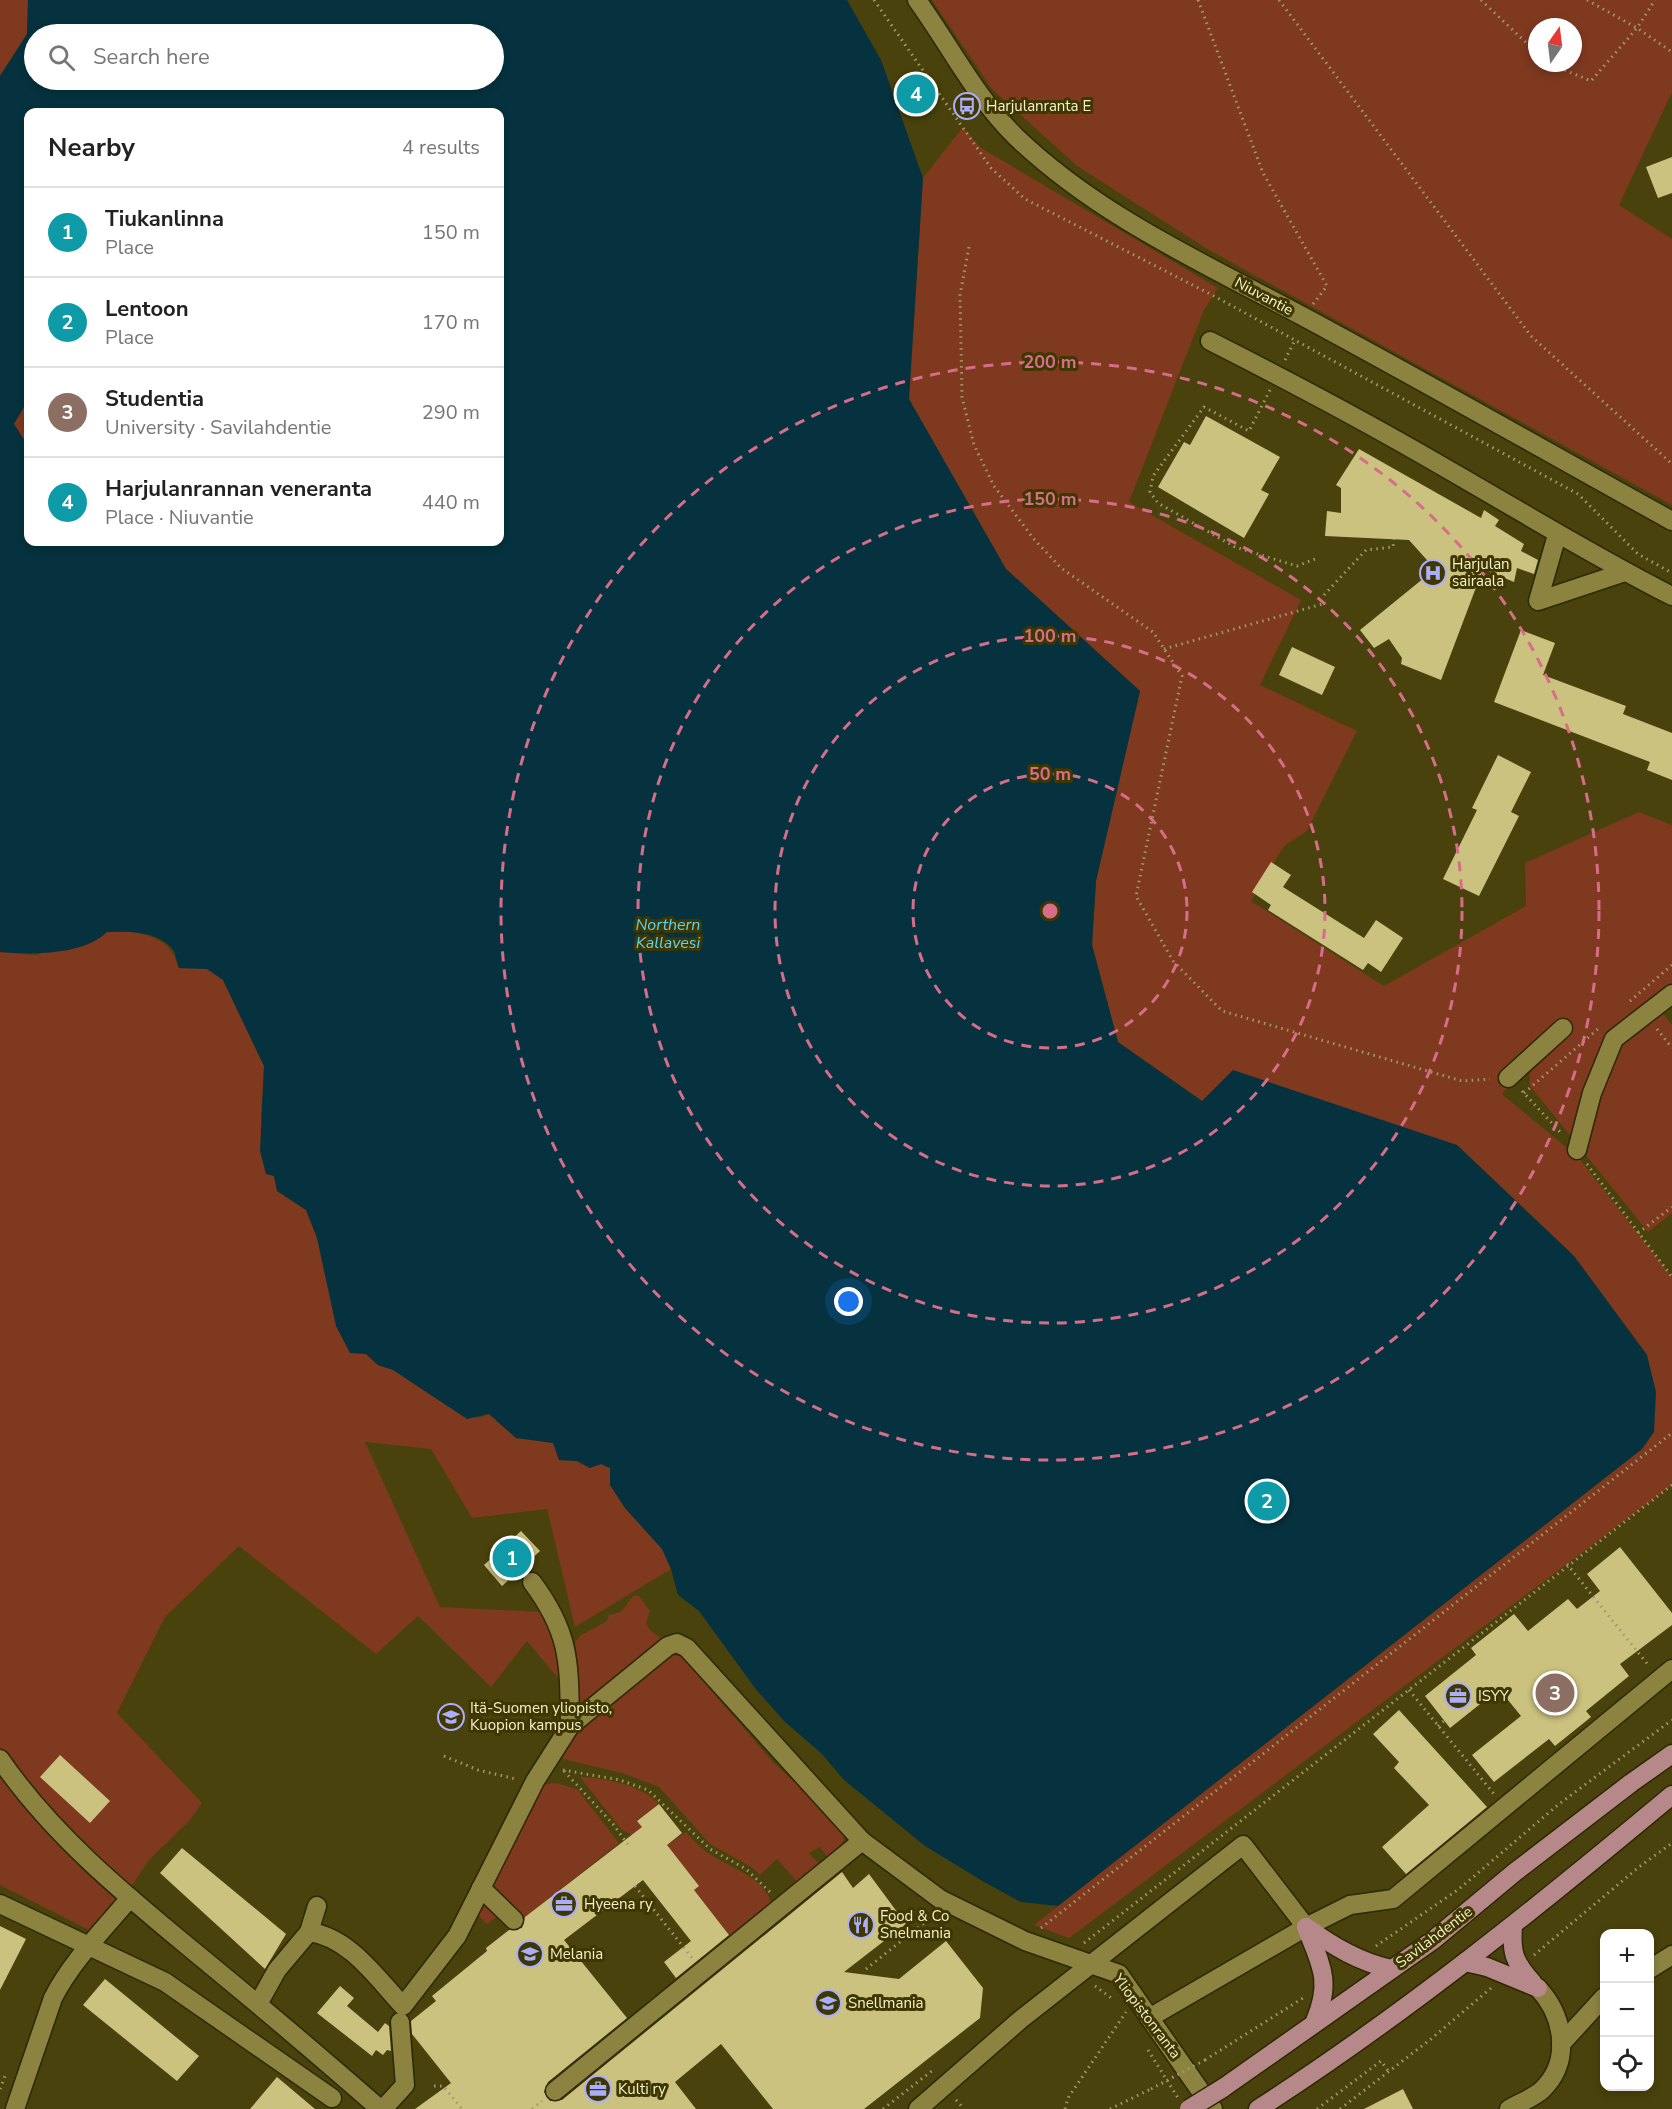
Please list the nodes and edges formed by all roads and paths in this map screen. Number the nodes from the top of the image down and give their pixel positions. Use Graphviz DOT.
graph roads {
  1 [pos="917,0"];
  2 [pos="1198,0"];
  3 [pos="1279,0"];
  4 [pos="1480,0"];
  5 [pos="1587,0"];
  6 [pos="1655,0"];
  7 [pos="1637,28"];
  8 [pos="1528,45"];
  9 [pos="1672,52"];
  10 [pos="1570,72"];
  11 [pos="969,247"];
  12 [pos="1303,316"];
  13 [pos="1294,340"];
  14 [pos="1210,341"];
  15 [pos="1277,376"];
  16 [pos="1672,464"];
  17 [pos="1672,521"];
  18 [pos="1557,535"];
  19 [pos="1394,539"];
  20 [pos="1315,559"];
  21 [pos="1625,572"];
  22 [pos="1324,595"];
  23 [pos="1672,596"];
  24 [pos="1326,603"];
  25 [pos="1164,649"];
  26 [pos="1672,994"];
  27 [pos="1647,1016"];
  28 [pos="1563,1029"];
  29 [pos="1672,1048"];
  30 [pos="1508,1078"];
  31 [pos="1577,1150"];
  32 [pos="1672,1207"];
  33 [pos="1638,1233"];
  34 [pos="1672,1277"];
  35 [pos="1672,1433"];
  36 [pos="1672,1485"];
  37 [pos="1567,1564"];
  38 [pos="532,1582"];
  39 [pos="1666,1674"];
  40 [pos="1409,1690"];
  41 [pos="1672,1720"];
  42 [pos="1444,1721"];
  43 [pos="1438,1725"];
  44 [pos="570,1726"];
  45 [pos="1672,1755"];
  46 [pos="444,1756"];
  47 [pos="0,1759"];
  48 [pos="563,1770"];
  49 [pos="539,1776"];
  50 [pos="1672,1795"];
  51 [pos="1505,1807"];
  52 [pos="862,1841"];
  53 [pos="629,1845"];
  54 [pos="635,1886"];
  55 [pos="481,1888"];
  56 [pos="130,1898"];
  57 [pos="0,1904"];
  58 [pos="317,1906"];
  59 [pos="781,1906"];
  60 [pos="940,1911"];
  61 [pos="514,1920"];
  62 [pos="1513,1926"];
  63 [pos="1306,1927"];
  64 [pos="309,1932"];
  65 [pos="1025,1941"];
  66 [pos="89,1946"];
  67 [pos="1672,1955"];
  68 [pos="1067,1956"];
  69 [pos="1359,1958"];
  70 [pos="1465,1962"];
  71 [pos="1654,1966"];
  72 [pos="866,1969"];
  73 [pos="1392,1969"];
  74 [pos="1086,1970"];
  75 [pos="702,1971"];
  76 [pos="1324,1984"];
  77 [pos="1538,1988"];
  78 [pos="1600,2002"];
  79 [pos="1118,2003"];
  80 [pos="258,2004"];
  81 [pos="1140,2020"];
  82 [pos="1315,2021"];
  83 [pos="400,2022"];
  84 [pos="1142,2040"];
  85 [pos="1561,2044"];
  86 [pos="941,2064"];
  87 [pos="1389,2072"];
  88 [pos="345,2079"];
  89 [pos="434,2086"];
  90 [pos="555,2091"];
  91 [pos="328,2104"];
  92 [pos="1185,2105"];
  93 [pos="15,2109"];
  94 [pos="382,2109"];
  95 [pos="462,2109"];
  96 [pos="883,2109"];
  97 [pos="918,2109"];
  98 [pos="1065,2109"];
  99 [pos="1110,2109"];
  100 [pos="1213,2109"];
  101 [pos="1258,2109"];
  102 [pos="1317,2109"];
  103 [pos="1509,2109"];
  1 -- 12 [label="street, Niuvantie"];
  2 -- 12 [label="path"];
  3 -- 16 [label="path"];
  4 -- 8 [label="path"];
  5 -- 7 [label="path"];
  6 -- 7 [label="path"];
  7 -- 9 [label="path"];
  7 -- 10 [label="path"];
  11 -- 25 [label="path"];
  12 -- 17 [label="street, Niuvantie"];
  13 -- 15 [label="path"];
  14 -- 15 [label="street"];
  15 -- 18 [label="street"];
  15 -- 20 [label="path"];
  18 -- 21 [label="street"];
  18 -- 21 [label="street"];
  19 -- 22 [label="path"];
  21 -- 23 [label="street"];
  24 -- 25 [label="path"];
  25 -- 30 [label="path"];
  26 -- 27 [label="street"];
  27 -- 29 [label="path"];
  27 -- 31 [label="street"];
  28 -- 30 [label="street"];
  30 -- 31 [label="path"];
  31 -- 33 [label="path"];
  32 -- 33 [label="path"];
  33 -- 34 [label="path"];
  35 -- 65 [label="path"];
  36 -- 37 [label="path"];
  37 -- 39 [label="path"];
  37 -- 40 [label="path"];
  38 -- 44 [label="street"];
  39 -- 51 [label="street"];
  40 -- 43 [label="path"];
  40 -- 68 [label="path"];
  41 -- 69 [label="path"];
  42 -- 43 [label="path"];
  43 -- 51 [label="path"];
  44 -- 49 [label="street"];
  44 -- 52 [label="street, Yliopistonranta"];
  45 -- 73 [label="main road, Savilahdentie"];
  46 -- 49 [label="path"];
  47 -- 56 [label="street"];
  48 -- 49 [label="path"];
  48 -- 53 [label="path"];
  48 -- 59 [label="path"];
  49 -- 55 [label="street"];
  50 -- 62 [label="main road"];
  51 -- 63 [label="street"];
  52 -- 59 [label="street"];
  52 -- 65 [label="street, Yliopistonranta"];
  54 -- 75 [label="path"];
  55 -- 61 [label="street"];
  55 -- 64 [label="street"];
  56 -- 66 [label="street"];
  56 -- 80 [label="street"];
  57 -- 66 [label="street"];
  58 -- 64 [label="street"];
  59 -- 75 [label="street"];
  60 -- 72 [label="path"];
  62 -- 70 [label="main road"];
  62 -- 77 [label="main road"];
  63 -- 69 [label="main road"];
  63 -- 74 [label="street"];
  63 -- 76 [label="main road"];
  63 -- 81 [label="street"];
  64 -- 80 [label="street"];
  65 -- 68 [label="street, Yliopistonranta"];
  66 -- 91 [label="street"];
  66 -- 93 [label="street"];
  67 -- 71 [label="street"];
  68 -- 74 [label="street, Yliopistonranta"];
  69 -- 73 [label="main road"];
  70 -- 77 [label="main road"];
  70 -- 101 [label="main road"];
  73 -- 82 [label="main road, Savilahdentie"];
  74 -- 79 [label="path"];
  74 -- 81 [label="street, Yliopistonranta"];
  74 -- 97 [label="street"];
  75 -- 90 [label="street"];
  76 -- 82 [label="main road"];
  76 -- 99 [label="path, bridge"];
  77 -- 85 [label="street"];
  78 -- 85 [label="street"];
  80 -- 88 [label="street"];
  81 -- 98 [label="path"];
  81 -- 100 [label="street, Yliopistonranta"];
  82 -- 92 [label="main road, Savilahdentie, bridge"];
  83 -- 94 [label="street"];
  84 -- 92 [label="path"];
  85 -- 103 [label="street"];
  86 -- 96 [label="path"];
  87 -- 102 [label="path"];
  88 -- 91 [label="street"];
  88 -- 94 [label="street"];
  89 -- 95 [label="path"];
}
